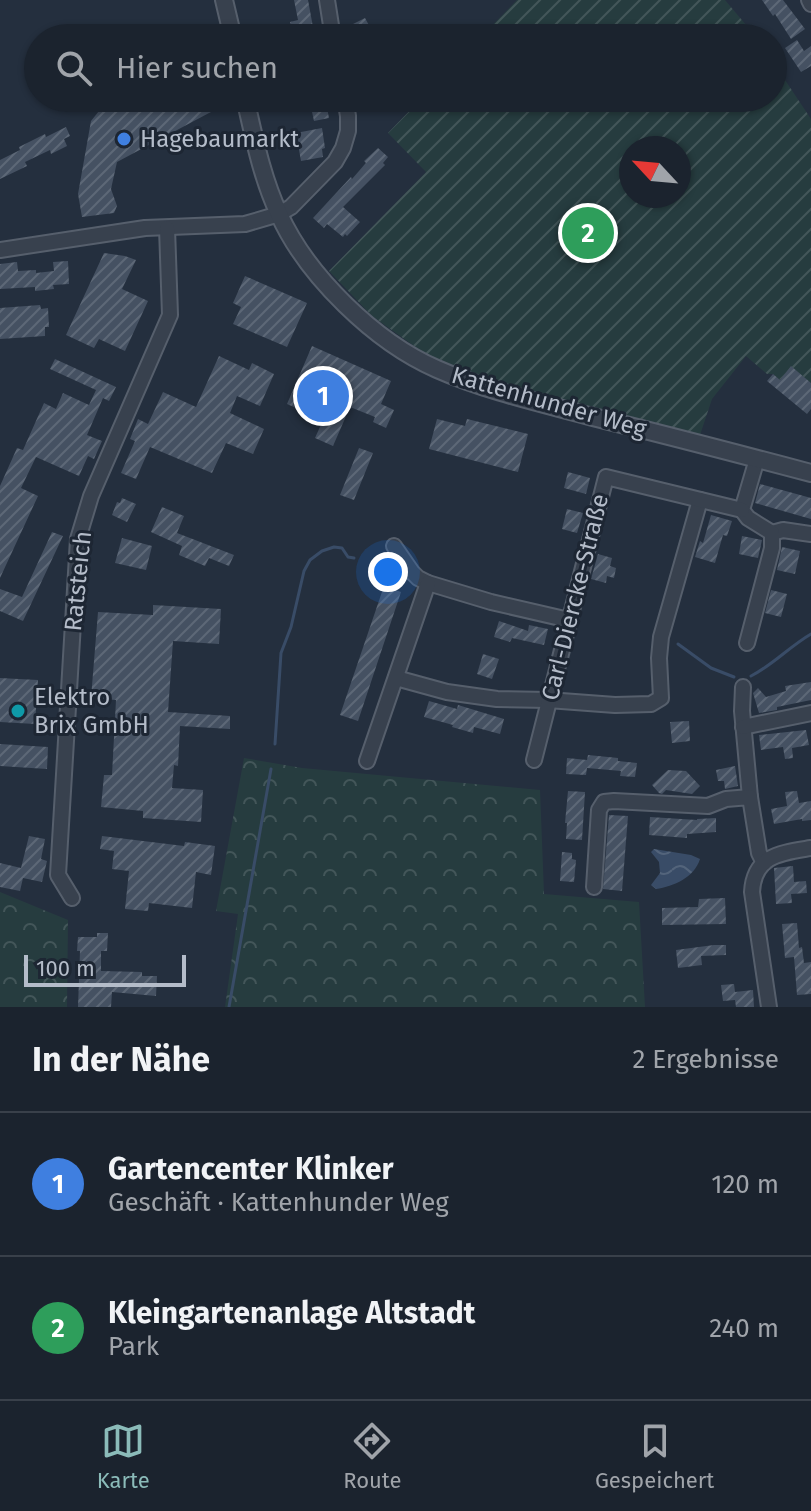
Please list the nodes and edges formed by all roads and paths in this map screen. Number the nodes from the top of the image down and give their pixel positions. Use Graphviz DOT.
graph roads {
  1 [pos="224,0"];
  2 [pos="327,0"];
  3 [pos="230,24"];
  4 [pos="331,24"];
  5 [pos="248,112"];
  6 [pos="347,112"];
  7 [pos="279,214"];
  8 [pos="167,228"];
  9 [pos="0,250"];
  10 [pos="757,459"];
  11 [pos="811,473"];
  12 [pos="700,500"];
  13 [pos="742,510"];
  14 [pos="772,533"];
  15 [pos="811,534"];
  16 [pos="394,546"];
  17 [pos="428,583"];
  18 [pos="569,620"];
  19 [pos="747,643"];
  20 [pos="396,678"];
  21 [pos="743,687"];
  22 [pos="548,700"];
  23 [pos="811,713"];
  24 [pos="743,727"];
  25 [pos="534,760"];
  26 [pos="367,761"];
  27 [pos="750,797"];
  28 [pos="811,848"];
  29 [pos="764,863"];
  30 [pos="594,887"];
  31 [pos="72,898"];
  32 [pos="769,1007"];
  1 -- 3 [label="street"];
  2 -- 4 [label="street"];
  5 -- 7 [label="street, Kattenhunder Weg"];
  6 -- 7 [label="street"];
  7 -- 8 [label="street"];
  7 -- 10 [label="street, Kattenhunder Weg"];
  8 -- 9 [label="street"];
  8 -- 31 [label="street, Ratsteich"];
  10 -- 11 [label="street, Kattenhunder Weg"];
  10 -- 13 [label="street"];
  12 -- 13 [label="street, Carl-Diercke-Straße"];
  12 -- 18 [label="street, Carl-Diercke-Straße"];
  12 -- 22 [label="street"];
  13 -- 14 [label="street"];
  14 -- 15 [label="street"];
  14 -- 19 [label="street"];
  16 -- 17 [label="street"];
  17 -- 18 [label="street"];
  17 -- 20 [label="street"];
  18 -- 22 [label="street, Carl-Diercke-Straße"];
  20 -- 22 [label="street"];
  20 -- 26 [label="street"];
  21 -- 24 [label="street"];
  22 -- 25 [label="street, Carl-Diercke-Straße"];
  23 -- 24 [label="street"];
  24 -- 27 [label="street"];
  27 -- 29 [label="street"];
  27 -- 30 [label="street"];
  28 -- 29 [label="street"];
  29 -- 32 [label="street"];
}
